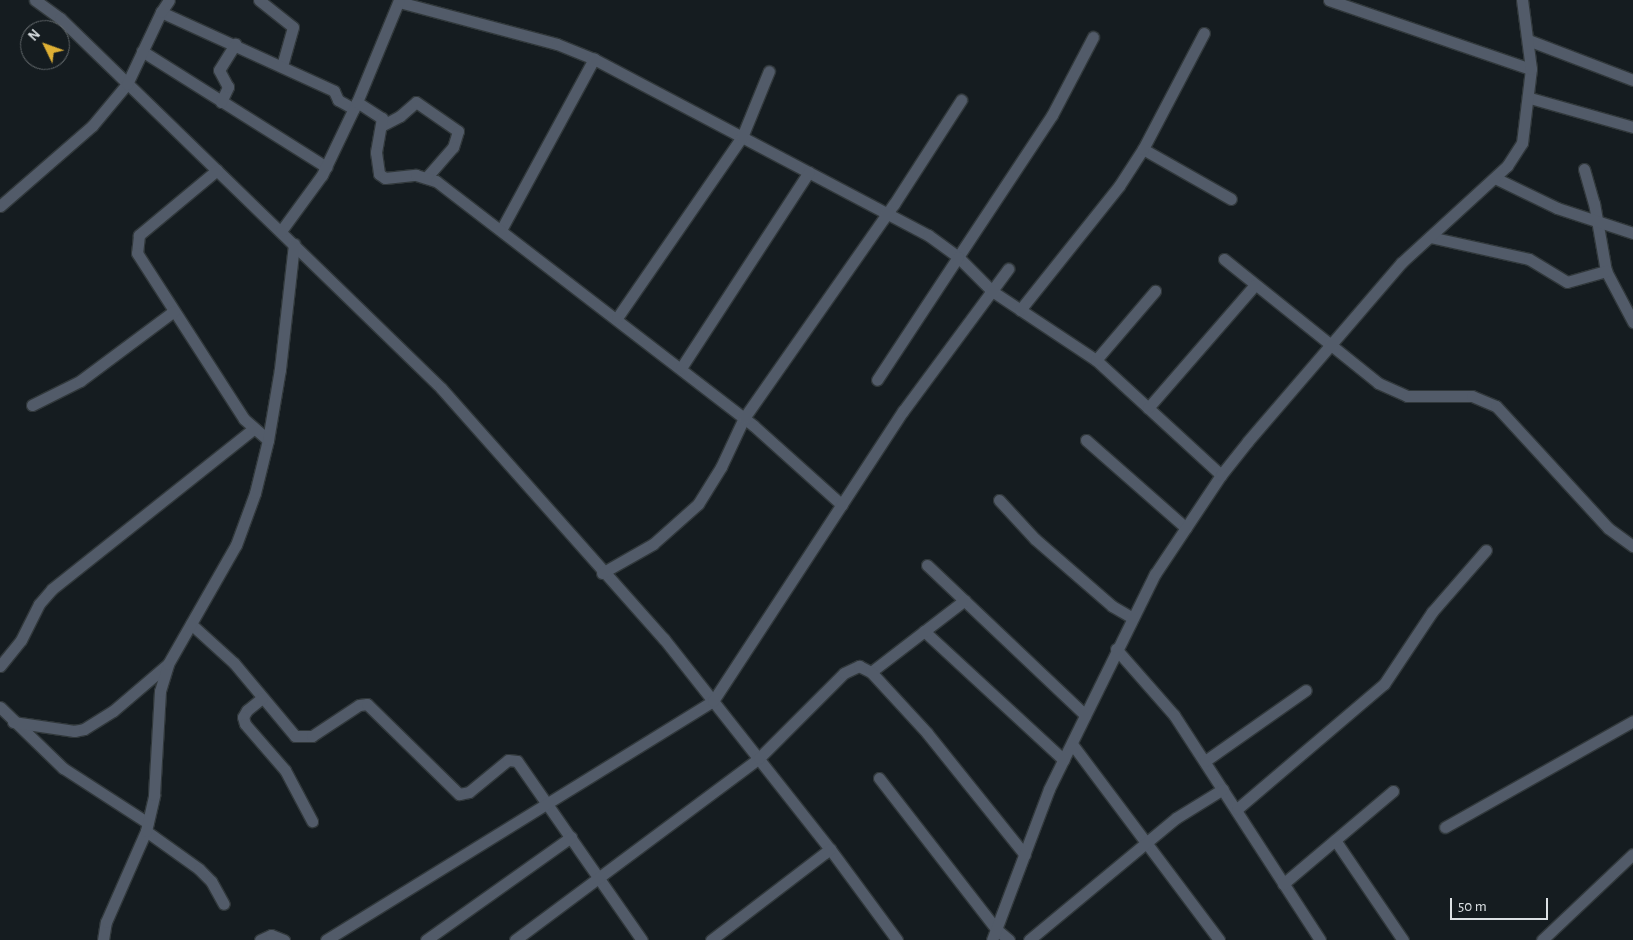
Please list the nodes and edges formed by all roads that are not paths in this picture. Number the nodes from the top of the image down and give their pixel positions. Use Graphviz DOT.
graph roads {
  1 [pos="35,0"];
  2 [pos="169,0"];
  3 [pos="259,0"];
  4 [pos="1329,0"];
  5 [pos="1522,0"];
  6 [pos="399,1"];
  7 [pos="161,12"];
  8 [pos="1204,33"];
  9 [pos="1093,37"];
  10 [pos="1528,40"];
  11 [pos="235,44"];
  12 [pos="142,51"];
  13 [pos="594,59"];
  14 [pos="282,66"];
  15 [pos="1532,69"];
  16 [pos="769,71"];
  17 [pos="1633,80"];
  18 [pos="127,84"];
  19 [pos="1530,98"];
  20 [pos="961,100"];
  21 [pos="221,102"];
  22 [pos="356,106"];
  23 [pos="383,124"];
  24 [pos="1633,127"];
  25 [pos="742,137"];
  26 [pos="1144,148"];
  27 [pos="326,167"];
  28 [pos="1584,169"];
  29 [pos="216,170"];
  30 [pos="809,172"];
  31 [pos="427,177"];
  32 [pos="1495,178"];
  33 [pos="1231,199"];
  34 [pos="0,206"];
  35 [pos="887,213"];
  36 [pos="1598,223"];
  37 [pos="501,230"];
  38 [pos="280,231"];
  39 [pos="1633,233"];
  40 [pos="1430,237"];
  41 [pos="294,244"];
  42 [pos="958,257"];
  43 [pos="1224,260"];
  44 [pos="1008,269"];
  45 [pos="1606,271"];
  46 [pos="1254,285"];
  47 [pos="992,291"];
  48 [pos="1155,291"];
  49 [pos="1020,310"];
  50 [pos="174,311"];
  51 [pos="617,318"];
  52 [pos="1633,322"];
  53 [pos="1332,344"];
  54 [pos="1096,360"];
  55 [pos="681,368"];
  56 [pos="877,380"];
  57 [pos="32,405"];
  58 [pos="1148,408"];
  59 [pos="744,418"];
  60 [pos="253,428"];
  61 [pos="268,440"];
  62 [pos="1086,440"];
  63 [pos="1221,475"];
  64 [pos="999,500"];
  65 [pos="842,505"];
  66 [pos="1186,528"];
  67 [pos="1633,546"];
  68 [pos="1486,550"];
  69 [pos="927,565"];
  70 [pos="602,573"];
  71 [pos="965,600"];
  72 [pos="1133,618"];
  73 [pos="191,624"];
  74 [pos="924,631"];
  75 [pos="1116,649"];
  76 [pos="168,664"];
  77 [pos="0,666"];
  78 [pos="871,672"];
  79 [pos="1306,690"];
  80 [pos="262,698"];
  81 [pos="713,701"];
  82 [pos="0,707"];
  83 [pos="1085,715"];
  84 [pos="1633,721"];
  85 [pos="13,722"];
  86 [pos="1072,744"];
  87 [pos="758,758"];
  88 [pos="1064,760"];
  89 [pos="1205,761"];
  90 [pos="879,778"];
  91 [pos="1223,789"];
  92 [pos="1393,791"];
  93 [pos="548,803"];
  94 [pos="1237,809"];
  95 [pos="312,821"];
  96 [pos="147,827"];
  97 [pos="1445,827"];
  98 [pos="571,837"];
  99 [pos="1335,840"];
  100 [pos="1146,842"];
  101 [pos="830,849"];
  102 [pos="1633,854"];
  103 [pos="1025,855"];
  104 [pos="599,877"];
  105 [pos="1283,884"];
  106 [pos="224,904"];
  107 [pos="994,934"];
  108 [pos="103,940"];
  109 [pos="260,940"];
  110 [pos="284,940"];
  111 [pos="326,940"];
  112 [pos="426,940"];
  113 [pos="515,940"];
  114 [pos="642,940"];
  115 [pos="711,940"];
  116 [pos="898,940"];
  117 [pos="1009,940"];
  118 [pos="1029,940"];
  119 [pos="1219,940"];
  120 [pos="1320,940"];
  121 [pos="1403,940"];
  122 [pos="1542,940"];
  1 -- 18 [label="street"];
  2 -- 7 [label="street"];
  3 -- 14 [label="street"];
  4 -- 15 [label="street"];
  5 -- 10 [label="street"];
  6 -- 13 [label="street"];
  6 -- 22 [label="street"];
  7 -- 11 [label="street"];
  7 -- 12 [label="street"];
  8 -- 26 [label="street"];
  9 -- 42 [label="street"];
  10 -- 15 [label="street"];
  10 -- 17 [label="street"];
  11 -- 14 [label="street"];
  11 -- 21 [label="street"];
  12 -- 18 [label="street"];
  12 -- 21 [label="street"];
  13 -- 25 [label="street"];
  13 -- 37 [label="street"];
  14 -- 22 [label="street"];
  15 -- 19 [label="street"];
  16 -- 25 [label="street"];
  18 -- 29 [label="street"];
  18 -- 34 [label="street"];
  19 -- 24 [label="street"];
  19 -- 32 [label="street"];
  20 -- 35 [label="street"];
  21 -- 27 [label="street"];
  22 -- 23 [label="street"];
  22 -- 27 [label="street"];
  23 -- 31 [label="street"];
  23 -- 31 [label="street"];
  25 -- 30 [label="street"];
  25 -- 51 [label="street"];
  26 -- 33 [label="street"];
  26 -- 49 [label="street"];
  27 -- 38 [label="street"];
  28 -- 36 [label="street"];
  29 -- 38 [label="street"];
  29 -- 50 [label="street"];
  30 -- 35 [label="street"];
  30 -- 55 [label="street"];
  31 -- 37 [label="street"];
  32 -- 36 [label="street"];
  32 -- 40 [label="street"];
  35 -- 42 [label="street"];
  35 -- 59 [label="street"];
  36 -- 39 [label="street"];
  36 -- 45 [label="street"];
  37 -- 51 [label="street"];
  38 -- 41 [label="street"];
  40 -- 45 [label="street"];
  40 -- 53 [label="street"];
  41 -- 61 [label="street"];
  41 -- 70 [label="street"];
  42 -- 47 [label="street"];
  42 -- 56 [label="street"];
  43 -- 46 [label="street"];
  44 -- 47 [label="street"];
  45 -- 52 [label="street"];
  46 -- 53 [label="street"];
  46 -- 58 [label="street"];
  47 -- 49 [label="street"];
  47 -- 65 [label="street"];
  48 -- 54 [label="street"];
  49 -- 54 [label="street"];
  50 -- 57 [label="street"];
  50 -- 60 [label="street"];
  51 -- 55 [label="street"];
  53 -- 63 [label="street"];
  53 -- 67 [label="street"];
  54 -- 58 [label="street"];
  55 -- 59 [label="street"];
  58 -- 63 [label="street"];
  59 -- 65 [label="street"];
  59 -- 70 [label="street"];
  60 -- 61 [label="street"];
  60 -- 77 [label="street"];
  61 -- 73 [label="street"];
  62 -- 66 [label="street"];
  63 -- 66 [label="street"];
  64 -- 72 [label="street"];
  65 -- 81 [label="street"];
  66 -- 72 [label="street"];
  68 -- 94 [label="street"];
  69 -- 71 [label="street"];
  70 -- 81 [label="street"];
  71 -- 74 [label="street"];
  71 -- 83 [label="street"];
  72 -- 75 [label="street"];
  73 -- 76 [label="street"];
  73 -- 80 [label="street"];
  74 -- 78 [label="street"];
  74 -- 88 [label="street"];
  75 -- 83 [label="street"];
  75 -- 89 [label="street"];
  76 -- 85 [label="street"];
  76 -- 96 [label="street"];
  78 -- 87 [label="street"];
  78 -- 103 [label="street"];
  79 -- 89 [label="street"];
  80 -- 93 [label="street"];
  80 -- 95 [label="street"];
  81 -- 87 [label="street"];
  81 -- 93 [label="street"];
  82 -- 85 [label="street"];
  83 -- 86 [label="street"];
  84 -- 97 [label="street"];
  85 -- 96 [label="street"];
  86 -- 88 [label="street"];
  86 -- 100 [label="street"];
  87 -- 101 [label="street"];
  87 -- 104 [label="street"];
  88 -- 103 [label="street"];
  89 -- 91 [label="street"];
  90 -- 107 [label="street"];
  91 -- 94 [label="street"];
  91 -- 100 [label="street"];
  92 -- 99 [label="street"];
  93 -- 98 [label="street"];
  93 -- 111 [label="street"];
  94 -- 105 [label="street"];
  96 -- 106 [label="street"];
  96 -- 108 [label="street"];
  98 -- 104 [label="street"];
  98 -- 112 [label="street"];
  99 -- 105 [label="street"];
  99 -- 121 [label="street"];
  100 -- 118 [label="street"];
  100 -- 119 [label="street"];
  101 -- 115 [label="street"];
  101 -- 116 [label="street"];
  102 -- 122 [label="street"];
  103 -- 107 [label="street"];
  104 -- 113 [label="street"];
  104 -- 114 [label="street"];
  105 -- 120 [label="street"];
  107 -- 117 [label="street"];
  109 -- 110 [label="street"];
}
